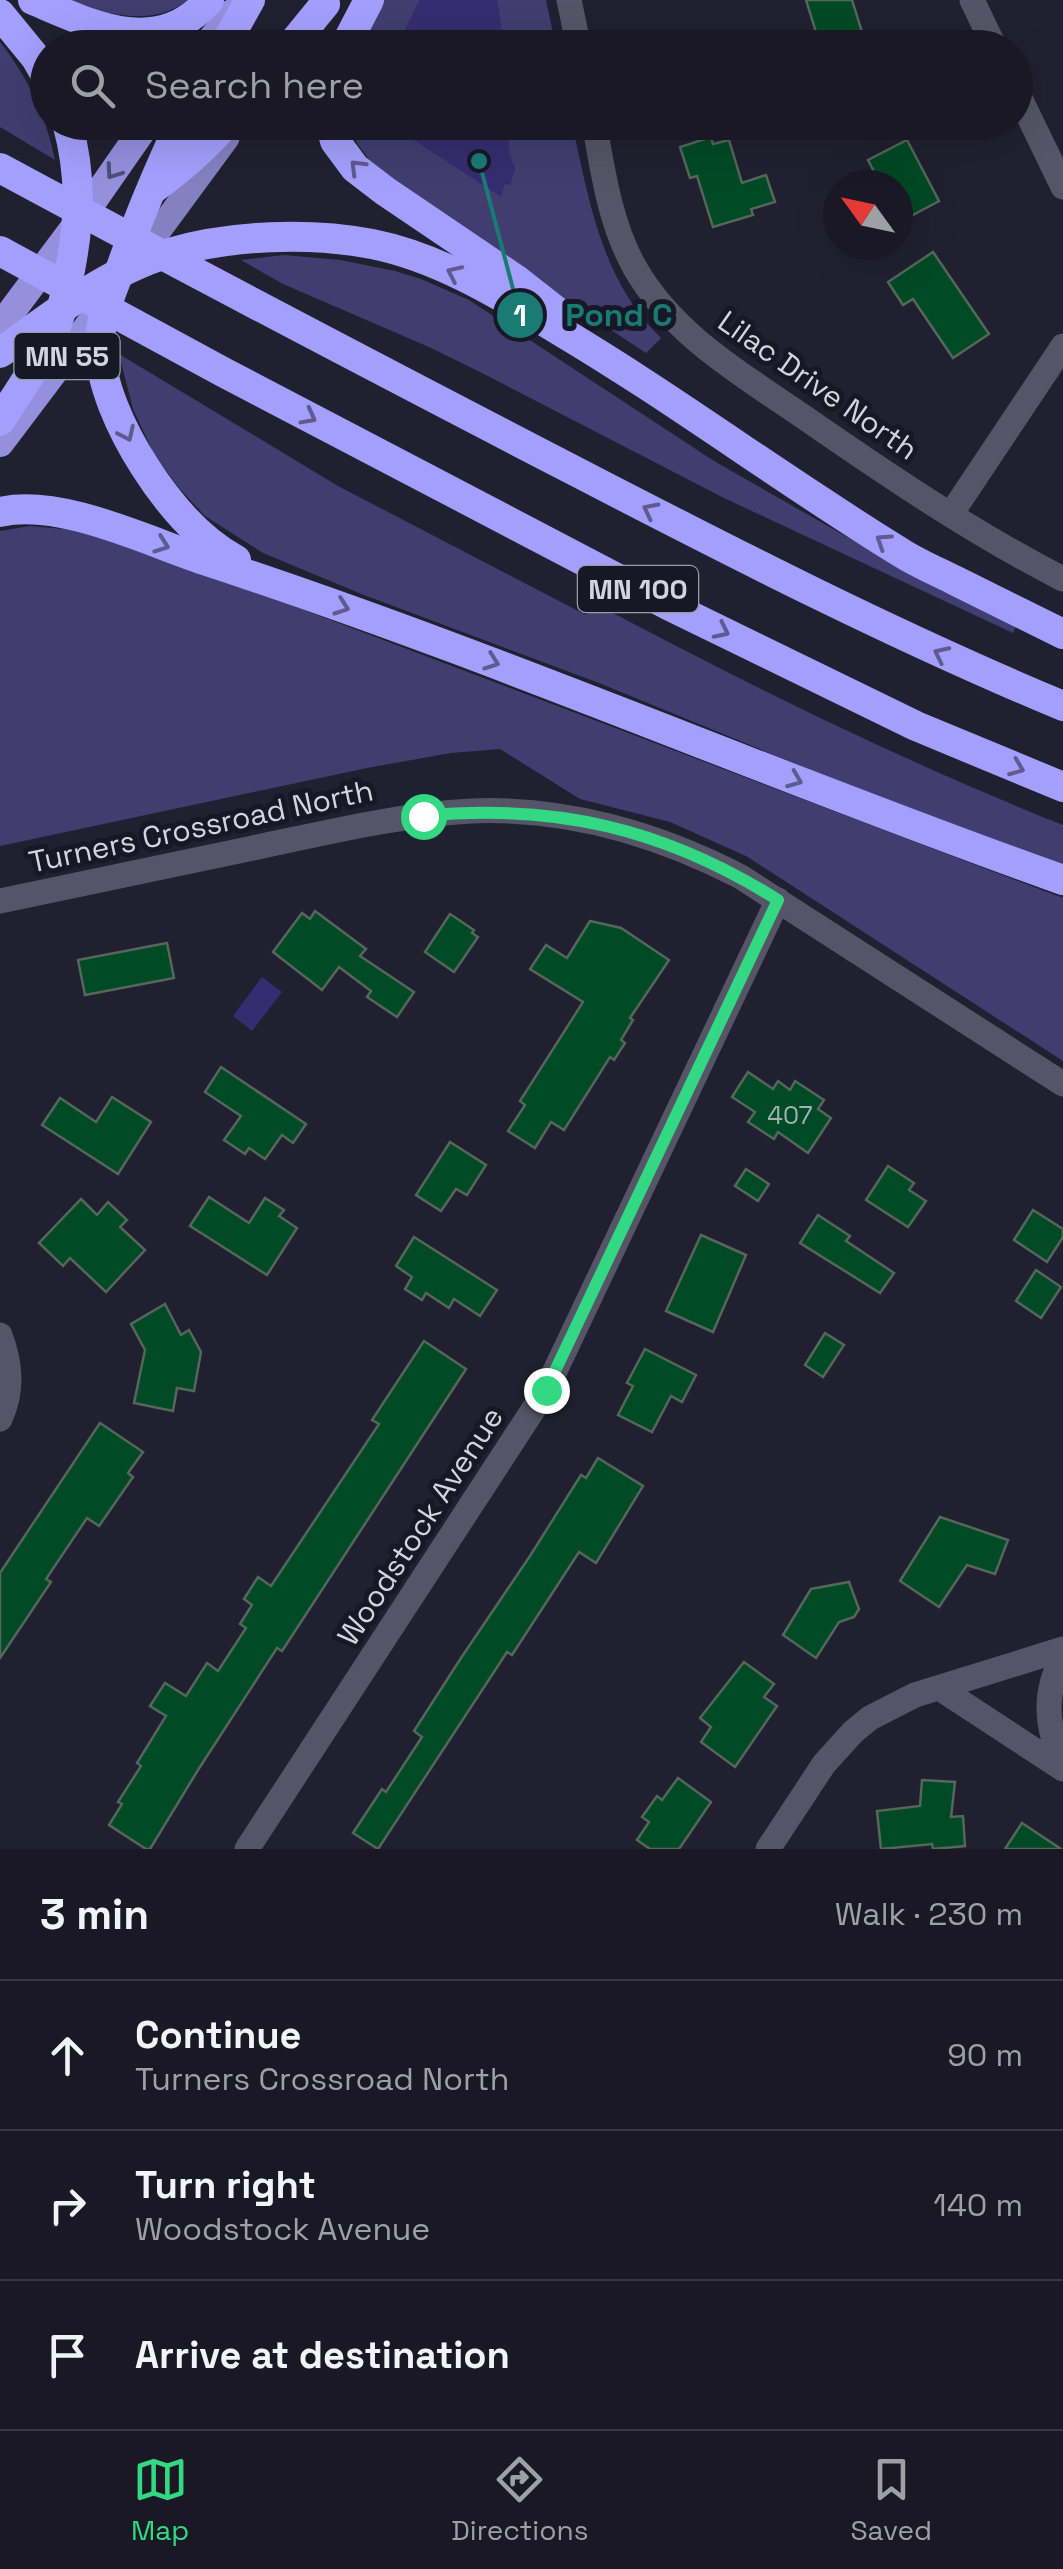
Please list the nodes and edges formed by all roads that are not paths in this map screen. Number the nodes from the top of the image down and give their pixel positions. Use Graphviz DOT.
graph roads {
  1 [pos="33,0"];
  2 [pos="209,0"];
  3 [pos="246,0"];
  4 [pos="369,0"];
  5 [pos="570,0"];
  6 [pos="326,2"];
  7 [pos="973,2"];
  8 [pos="0,14"];
  9 [pos="110,30"];
  10 [pos="163,30"];
  11 [pos="220,30"];
  12 [pos="232,30"];
  13 [pos="305,30"];
  14 [pos="353,30"];
  15 [pos="576,30"];
  16 [pos="986,30"];
  17 [pos="30,51"];
  18 [pos="1033,125"];
  19 [pos="72,140"];
  20 [pos="136,140"];
  21 [pos="173,140"];
  22 [pos="212,140"];
  23 [pos="224,140"];
  24 [pos="335,140"];
  25 [pos="597,140"];
  26 [pos="0,168"];
  27 [pos="1063,187"];
  28 [pos="148,194"];
  29 [pos="68,243"];
  30 [pos="0,251"];
  31 [pos="0,276"];
  32 [pos="120,279"];
  33 [pos="63,307"];
  34 [pos="0,326"];
  35 [pos="1063,346"];
  36 [pos="0,353"];
  37 [pos="630,373"];
  38 [pos="0,421"];
  39 [pos="0,443"];
  40 [pos="0,512"];
  41 [pos="951,514"];
  42 [pos="1063,579"];
  43 [pos="283,585"];
  44 [pos="1063,634"];
  45 [pos="1063,706"];
  46 [pos="1063,787"];
  47 [pos="1063,880"];
  48 [pos="778,900"];
  49 [pos="0,901"];
  50 [pos="1063,1084"];
  51 [pos="0,1335"];
  52 [pos="0,1419"];
  53 [pos="1063,1649"];
  54 [pos="1063,1657"];
  55 [pos="941,1689"];
  56 [pos="1063,1766"];
  57 [pos="247,1849"];
  58 [pos="768,1849"];
  1 -- 9 [label="highway"];
  2 -- 10 [label="highway"];
  3 -- 11 [label="highway"];
  3 -- 12 [label="highway"];
  4 -- 14 [label="highway"];
  5 -- 15 [label="street"];
  6 -- 13 [label="highway"];
  7 -- 16 [label="street"];
  8 -- 17 [label="highway"];
  18 -- 27 [label="street"];
  19 -- 29 [label="highway"];
  20 -- 29 [label="highway, MN 55, one-way"];
  21 -- 28 [label="highway"];
  22 -- 28 [label="highway"];
  23 -- 32 [label="main road, MN 55"];
  37 -- 24 [label="highway, one-way"];
  25 -- 41 [label="street, Lilac Drive North"];
  45 -- 26 [label="highway, MN 100, one-way"];
  28 -- 29 [label="highway"];
  28 -- 32 [label="highway"];
  29 -- 31 [label="highway"];
  29 -- 33 [label="highway"];
  29 -- 34 [label="highway, MN 55"];
  30 -- 46 [label="highway, MN 100, one-way"];
  32 -- 33 [label="highway"];
  37 -- 32 [label="highway, one-way"];
  32 -- 39 [label="highway, MN 55"];
  32 -- 43 [label="highway, one-way"];
  33 -- 36 [label="highway"];
  33 -- 38 [label="highway"];
  35 -- 41 [label="street"];
  44 -- 37 [label="highway, one-way"];
  40 -- 43 [label="highway, one-way"];
  41 -- 42 [label="street, Lilac Drive North"];
  43 -- 47 [label="highway, one-way"];
  48 -- 49 [label="street, Turners Crossroad North"];
  48 -- 50 [label="street, Turners Crossroad North"];
  48 -- 57 [label="street, Woodstock Avenue"];
  51 -- 52 [label="street"];
  53 -- 55 [label="street"];
  54 -- 56 [label="street"];
  55 -- 56 [label="street"];
  55 -- 58 [label="street"];
}
